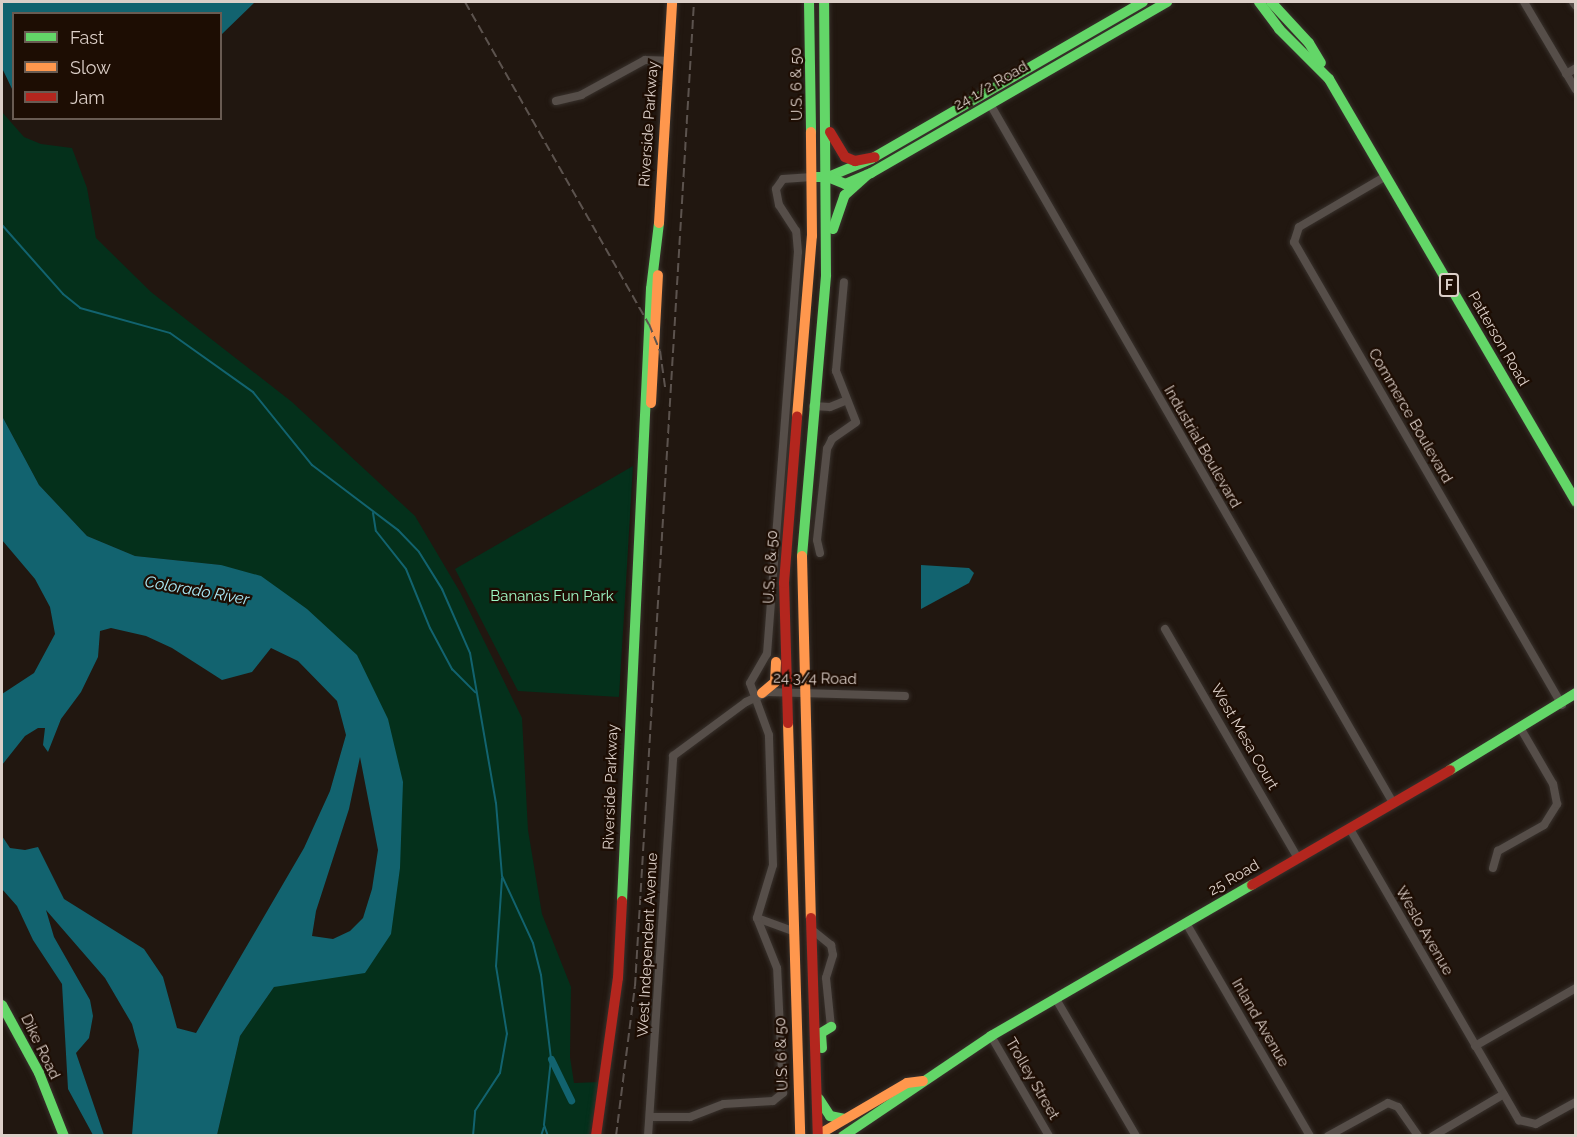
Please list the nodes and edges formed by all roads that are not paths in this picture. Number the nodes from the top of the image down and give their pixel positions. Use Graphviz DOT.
graph roads {
  1 [pos="672,2"];
  2 [pos="809,2"];
  3 [pos="824,2"];
  4 [pos="835,2"];
  5 [pos="1143,2"];
  6 [pos="1167,2"];
  7 [pos="1259,2"];
  8 [pos="1271,2"];
  9 [pos="1536,2"];
  10 [pos="1573,2"];
  11 [pos="1525,4"];
  12 [pos="1575,6"];
  13 [pos="825,32"];
  14 [pos="668,61"];
  15 [pos="1322,68"];
  16 [pos="1575,68"];
  17 [pos="1026,69"];
  18 [pos="1566,74"];
  19 [pos="1575,90"];
  20 [pos="987,92"];
  21 [pos="556,101"];
  22 [pos="990,104"];
  23 [pos="954,124"];
  24 [pos="828,126"];
  25 [pos="875,157"];
  26 [pos="867,175"];
  27 [pos="1386,176"];
  28 [pos="814,177"];
  29 [pos="828,177"];
  30 [pos="825,275"];
  31 [pos="844,282"];
  32 [pos="809,292"];
  33 [pos="847,400"];
  34 [pos="813,406"];
  35 [pos="1575,502"];
  36 [pos="820,553"];
  37 [pos="786,559"];
  38 [pos="1165,629"];
  39 [pos="786,690"];
  40 [pos="804,690"];
  41 [pos="1575,693"];
  42 [pos="758,695"];
  43 [pos="905,696"];
  44 [pos="1575,703"];
  45 [pos="1562,705"];
  46 [pos="1521,729"];
  47 [pos="673,756"];
  48 [pos="1393,803"];
  49 [pos="789,804"];
  50 [pos="1350,829"];
  51 [pos="1298,858"];
  52 [pos="1493,868"];
  53 [pos="757,918"];
  54 [pos="1186,923"];
  55 [pos="809,927"];
  56 [pos="793,931"];
  57 [pos="1575,988"];
  58 [pos="1056,999"];
  59 [pos="2,1005"];
  60 [pos="831,1027"];
  61 [pos="813,1031"];
  62 [pos="991,1036"];
  63 [pos="1475,1046"];
  64 [pos="923,1081"];
  65 [pos="815,1083"];
  66 [pos="1504,1094"];
  67 [pos="1575,1102"];
  68 [pos="650,1117"];
  69 [pos="845,1119"];
  70 [pos="818,1135"];
  71 [pos="64,1136"];
  72 [pos="596,1136"];
  73 [pos="648,1136"];
  74 [pos="800,1136"];
  75 [pos="843,1136"];
  76 [pos="1049,1136"];
  77 [pos="1136,1136"];
  78 [pos="1310,1136"];
  79 [pos="1328,1136"];
  80 [pos="1418,1136"];
  81 [pos="1433,1136"];
  1 -- 14 [label="main road, Riverside Parkway"];
  2 -- 28 [label="main road, U.S. 6 & 50"];
  3 -- 13 [label="main road, U.S. 6 & 50"];
  4 -- 13 [label="main road"];
  5 -- 17 [label="main road, 24 1/2 Road"];
  6 -- 22 [label="main road, 24 1/2 Road"];
  7 -- 15 [label="main road, Patterson Road / F"];
  8 -- 15 [label="main road, Patterson Road / F"];
  9 -- 11 [label="street"];
  10 -- 12 [label="street"];
  11 -- 18 [label="street"];
  13 -- 24 [label="main road, U.S. 6 & 50"];
  14 -- 21 [label="street"];
  14 -- 72 [label="main road, Riverside Parkway"];
  15 -- 27 [label="main road, Patterson Road / F"];
  16 -- 18 [label="street"];
  17 -- 20 [label="main road, 24 1/2 Road"];
  17 -- 22 [label="main road"];
  18 -- 19 [label="street"];
  20 -- 23 [label="main road"];
  20 -- 25 [label="main road, 24 1/2 Road"];
  22 -- 23 [label="main road, 24 1/2 Road"];
  22 -- 48 [label="street, Industrial Boulevard"];
  23 -- 26 [label="main road, 24 1/2 Road"];
  24 -- 25 [label="main road"];
  24 -- 29 [label="main road, U.S. 6 & 50"];
  25 -- 29 [label="main road, 24 1/2 Road"];
  26 -- 29 [label="main road, 24 1/2 Road"];
  26 -- 30 [label="main road"];
  27 -- 35 [label="main road, Patterson Road / F"];
  27 -- 45 [label="street, Commerce Boulevard"];
  28 -- 29 [label="main road, 24 1/2 Road"];
  28 -- 32 [label="main road, U.S. 6 & 50"];
  28 -- 42 [label="street"];
  29 -- 30 [label="main road, U.S. 6 & 50"];
  30 -- 34 [label="main road, U.S. 6 & 50"];
  31 -- 33 [label="street"];
  32 -- 34 [label="main road"];
  32 -- 37 [label="main road, U.S. 6 & 50"];
  33 -- 34 [label="street"];
  33 -- 36 [label="street"];
  34 -- 40 [label="main road, U.S. 6 & 50"];
  37 -- 39 [label="main road, U.S. 6 & 50"];
  37 -- 40 [label="main road"];
  37 -- 42 [label="main road"];
  38 -- 51 [label="street, West Mesa Court"];
  39 -- 40 [label="street, 24 3/4 Road"];
  39 -- 42 [label="street, 24 3/4 Road"];
  39 -- 49 [label="main road, U.S. 6 & 50"];
  40 -- 43 [label="street, 24 3/4 Road"];
  40 -- 55 [label="main road, U.S. 6 & 50"];
  41 -- 45 [label="main road, 25 Road"];
  42 -- 47 [label="street, 24 3/4 Road"];
  42 -- 53 [label="street"];
  44 -- 45 [label="main road, 25 Road"];
  45 -- 46 [label="main road, 25 Road"];
  46 -- 48 [label="main road, 25 Road"];
  46 -- 52 [label="street"];
  47 -- 68 [label="street, West Independent Avenue"];
  48 -- 50 [label="main road, 25 Road"];
  49 -- 55 [label="main road"];
  49 -- 56 [label="main road, U.S. 6 & 50"];
  50 -- 51 [label="main road, 25 Road"];
  50 -- 63 [label="street, Weslo Avenue"];
  51 -- 54 [label="main road, 25 Road"];
  53 -- 56 [label="street"];
  53 -- 68 [label="street"];
  54 -- 58 [label="main road, 25 Road"];
  54 -- 78 [label="street, Inland Avenue"];
  55 -- 60 [label="street"];
  55 -- 61 [label="main road, U.S. 6 & 50"];
  56 -- 61 [label="main road"];
  56 -- 74 [label="main road, U.S. 6 & 50"];
  57 -- 63 [label="street"];
  58 -- 62 [label="main road, 25 Road"];
  58 -- 77 [label="street"];
  59 -- 71 [label="main road, Dike Road"];
  60 -- 65 [label="main road"];
  61 -- 65 [label="main road, U.S. 6 & 50"];
  62 -- 64 [label="main road, 25 Road"];
  62 -- 76 [label="street, Trolley Street"];
  63 -- 66 [label="street, Weslo Avenue"];
  64 -- 69 [label="main road, 25 Road"];
  64 -- 75 [label="main road, 25 Road"];
  65 -- 69 [label="main road"];
  65 -- 70 [label="main road, U.S. 6 & 50"];
  66 -- 67 [label="street, Weslo Avenue"];
  66 -- 81 [label="street"];
  68 -- 73 [label="street, West Independent Avenue"];
  69 -- 70 [label="main road, 25 Road"];
  79 -- 80 [label="street"];
}
